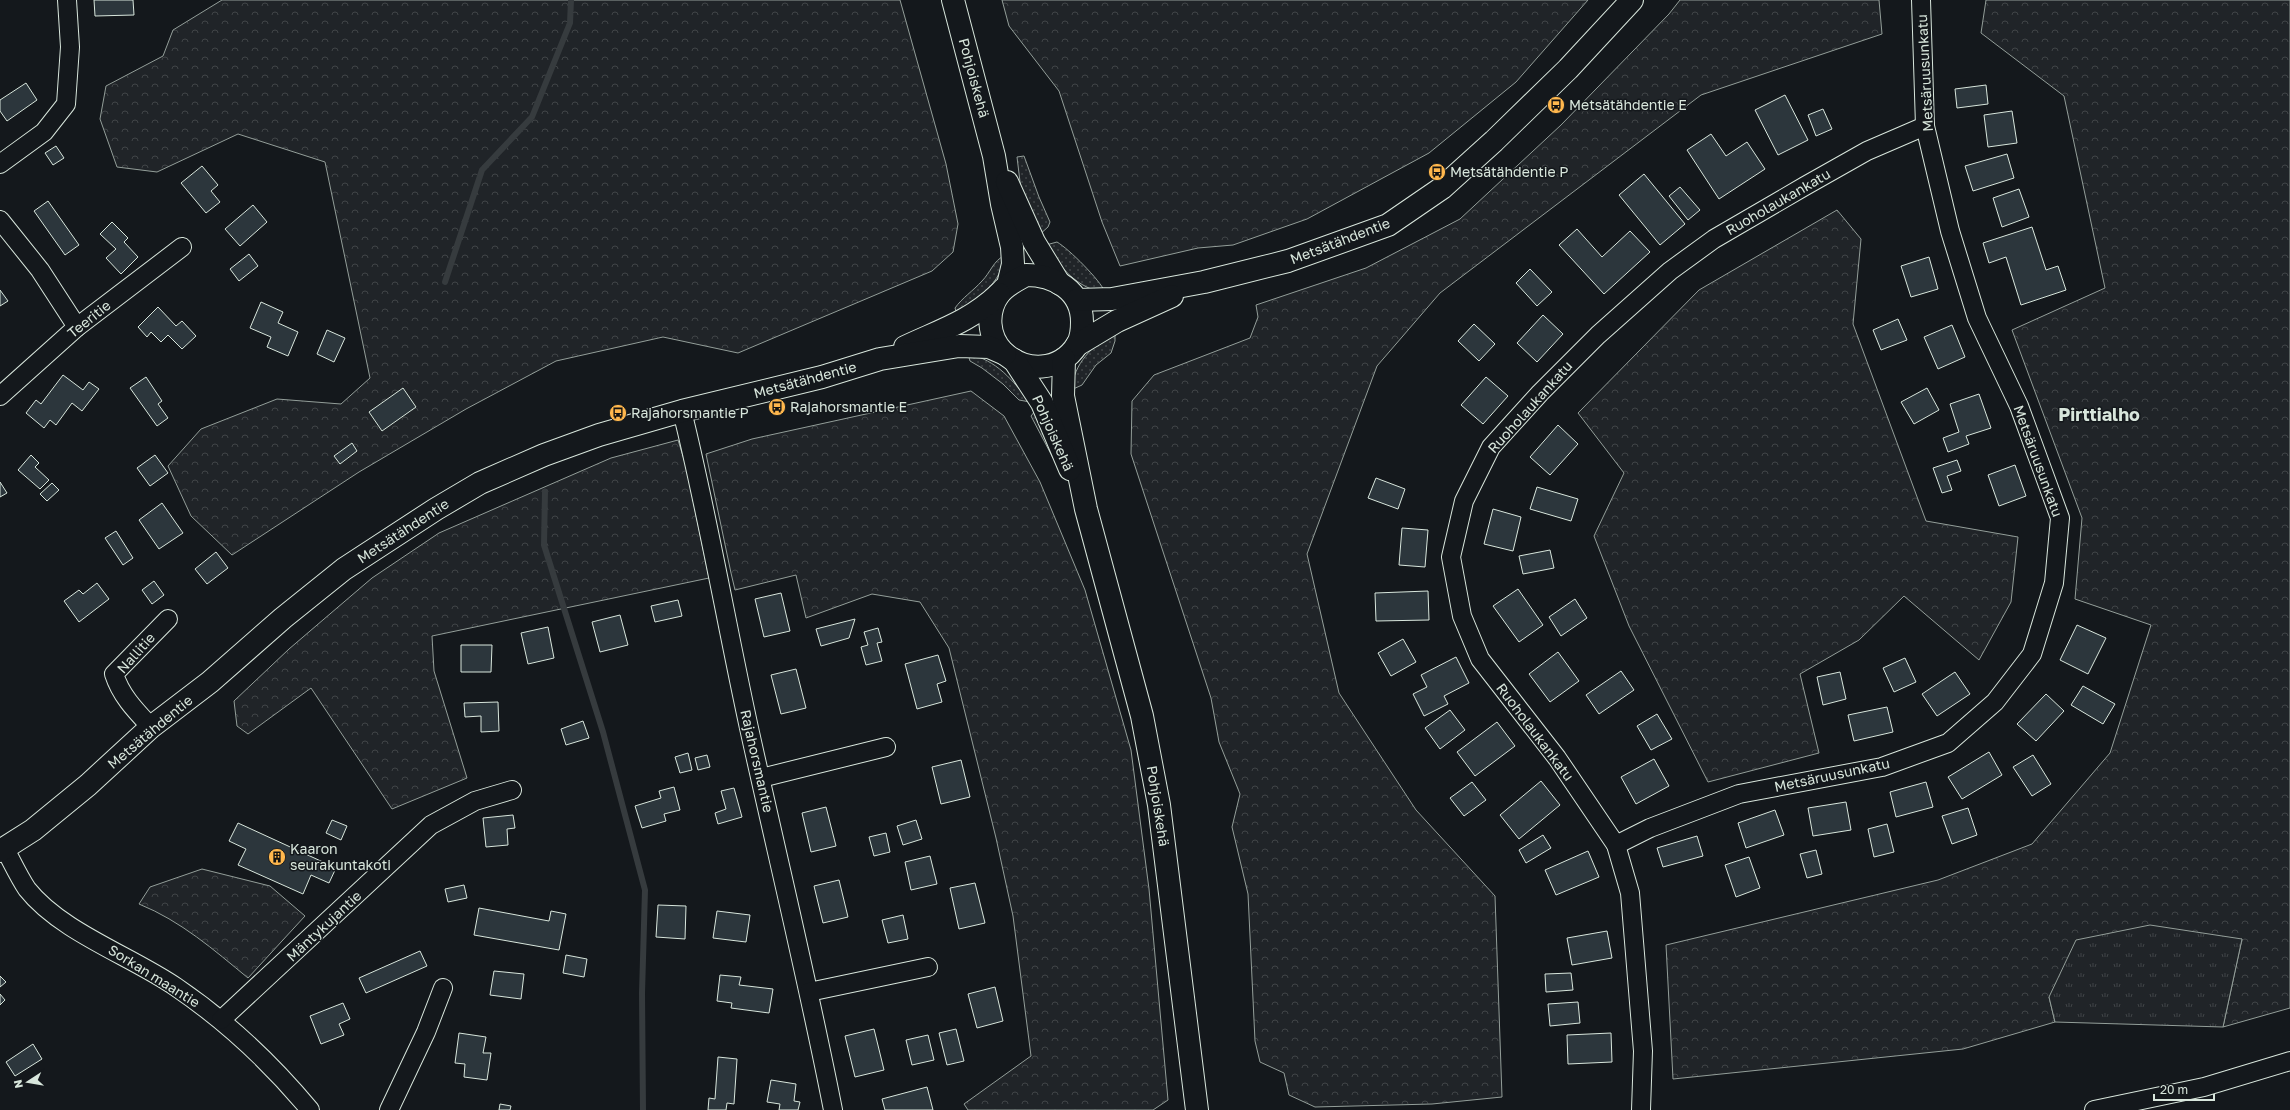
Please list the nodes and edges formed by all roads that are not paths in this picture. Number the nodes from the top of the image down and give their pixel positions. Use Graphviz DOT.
graph roads {
  1 [pos="68,0"];
  2 [pos="953,0"];
  3 [pos="1632,0"];
  4 [pos="1921,0"];
  5 [pos="1925,126"];
  6 [pos="994,156"];
  7 [pos="0,164"];
  8 [pos="0,220"];
  9 [pos="182,246"];
  10 [pos="1204,282"];
  11 [pos="1059,283"];
  12 [pos="1004,290"];
  13 [pos="1077,300"];
  14 [pos="77,327"];
  15 [pos="1071,352"];
  16 [pos="1009,357"];
  17 [pos="880,359"];
  18 [pos="0,396"];
  19 [pos="682,411"];
  20 [pos="1086,508"];
  21 [pos="168,619"];
  22 [pos="151,727"];
  23 [pos="886,747"];
  24 [pos="760,778"];
  25 [pos="512,790"];
  26 [pos="1616,845"];
  27 [pos="3,850"];
  28 [pos="928,967"];
  29 [pos="443,988"];
  30 [pos="809,992"];
  31 [pos="221,1020"];
  32 [pos="2290,1061"];
  33 [pos="310,1110"];
  34 [pos="389,1110"];
  35 [pos="833,1110"];
  36 [pos="1197,1110"];
  37 [pos="1641,1110"];
  38 [pos="2094,1110"];
  1 -- 7 [label="street"];
  2 -- 6 [label="main road, Pohjoiskehä"];
  3 -- 10 [label="main road, Metsätähdentie"];
  4 -- 5 [label="street, Metsäruusunkatu"];
  5 -- 26 [label="street, Ruoholaukankatu"];
  5 -- 26 [label="street, Metsäruusunkatu"];
  6 -- 11 [label="main road, Pohjoiskehä"];
  6 -- 12 [label="main road, Pohjoiskehä"];
  8 -- 14 [label="street"];
  9 -- 14 [label="street, Teeritie"];
  10 -- 13 [label="main road, Metsätähdentie"];
  10 -- 15 [label="main road, Metsätähdentie"];
  11 -- 12 [label="main road"];
  11 -- 13 [label="main road"];
  12 -- 16 [label="main road"];
  12 -- 17 [label="main road, Metsätähdentie"];
  13 -- 15 [label="main road"];
  14 -- 18 [label="street, Teeritie"];
  15 -- 16 [label="main road"];
  15 -- 20 [label="main road, Pohjoiskehä"];
  16 -- 17 [label="main road, Metsätähdentie"];
  16 -- 20 [label="main road, Pohjoiskehä"];
  17 -- 19 [label="main road, Metsätähdentie"];
  19 -- 22 [label="main road, Metsätähdentie"];
  19 -- 24 [label="street, Rajahorsmantie"];
  20 -- 36 [label="main road, Pohjoiskehä"];
  21 -- 22 [label="street, Nallitie"];
  22 -- 27 [label="main road, Metsätähdentie"];
  23 -- 24 [label="street"];
  24 -- 30 [label="street, Rajahorsmantie"];
  25 -- 31 [label="street, Mäntykujantie"];
  26 -- 37 [label="street, Ruoholaukankatu"];
  27 -- 31 [label="street, Sorkan maantie"];
  28 -- 30 [label="street"];
  29 -- 34 [label="street"];
  30 -- 35 [label="street, Rajahorsmantie"];
  31 -- 33 [label="street, Sorkan maantie"];
  32 -- 38 [label="street"];
}
